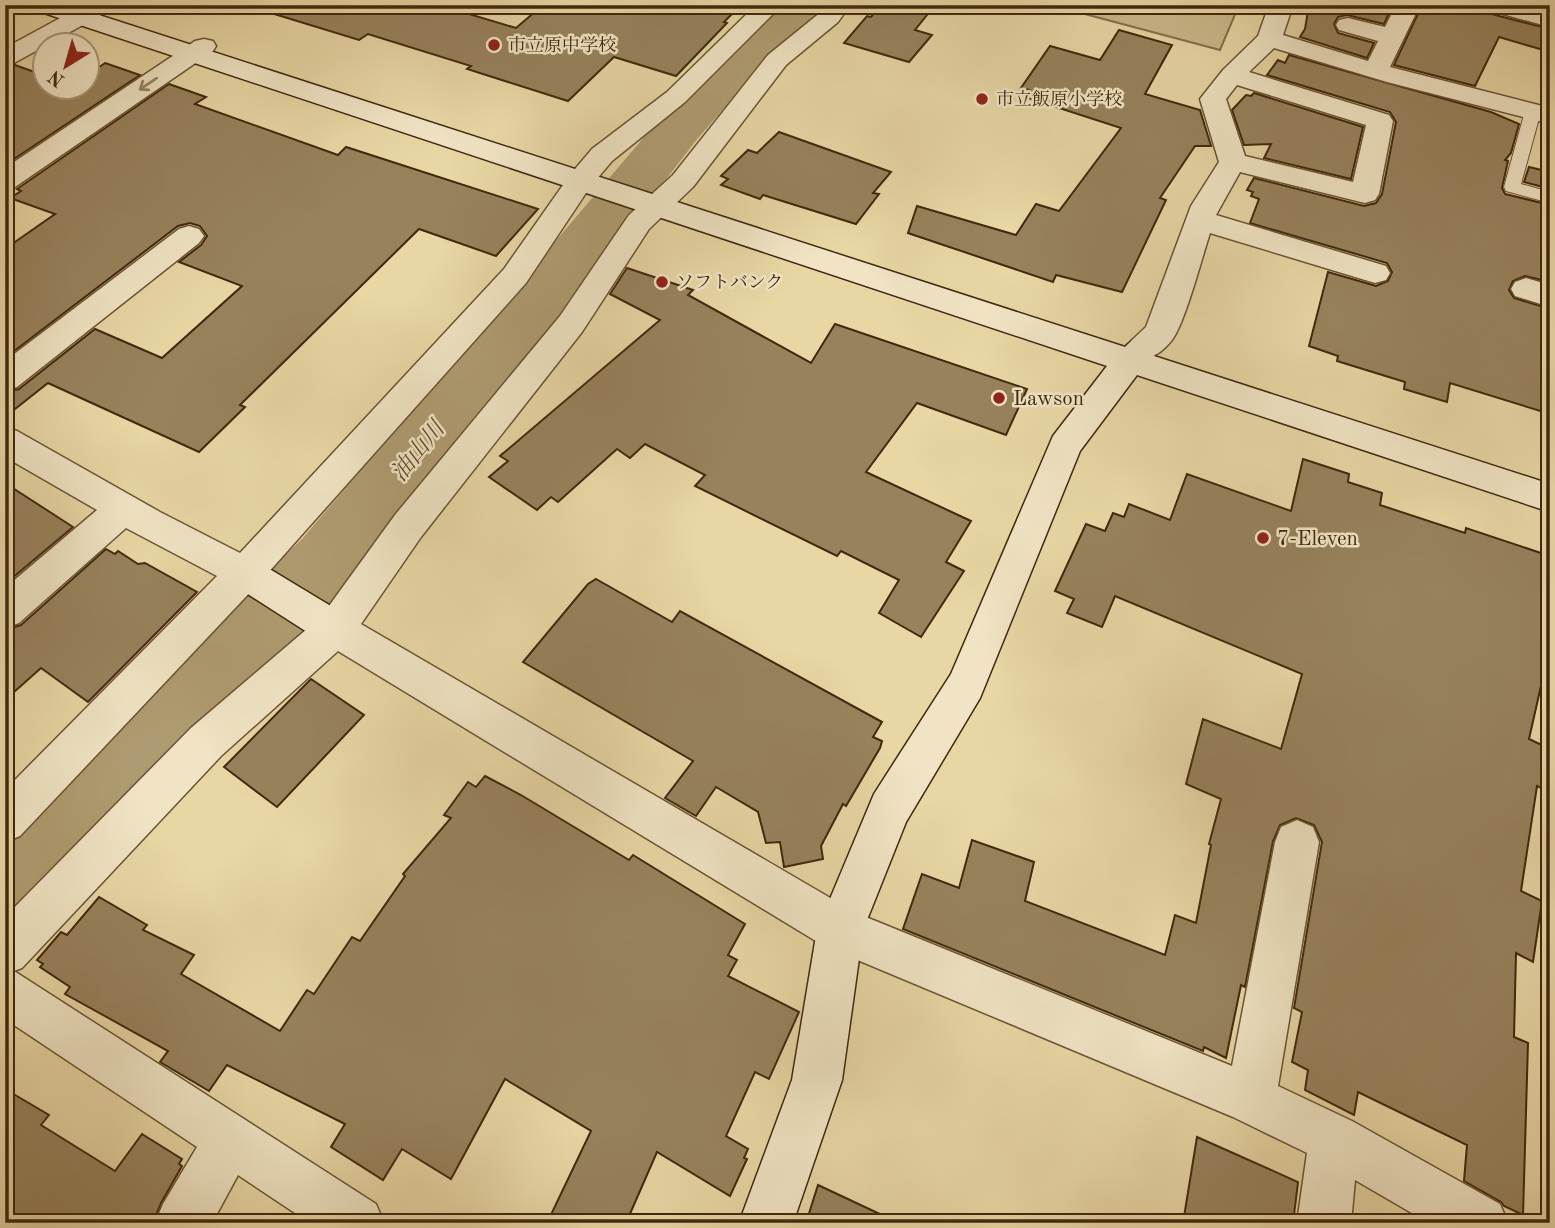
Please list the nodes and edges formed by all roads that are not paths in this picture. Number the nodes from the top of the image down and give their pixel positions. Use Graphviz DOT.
graph roads {
  1 [pos="43,5"];
  2 [pos="770,5"];
  3 [pos="838,5"];
  4 [pos="1281,5"];
  5 [pos="1408,5"];
  6 [pos="1496,5"];
  7 [pos="87,9"];
  8 [pos="1550,20"];
  9 [pos="1348,25"];
  10 [pos="1392,37"];
  11 [pos="1269,39"];
  12 [pos="198,50"];
  13 [pos="5,58"];
  14 [pos="1375,71"];
  15 [pos="1232,75"];
  16 [pos="1541,113"];
  17 [pos="1233,162"];
  18 [pos="592,178"];
  19 [pos="5,181"];
  20 [pos="1550,198"];
  21 [pos="655,199"];
  22 [pos="1200,220"];
  23 [pos="189,236"];
  24 [pos="1375,273"];
  25 [pos="1136,354"];
  26 [pos="5,378"];
  27 [pos="5,440"];
  28 [pos="1550,480"];
  29 [pos="1550,498"];
  30 [pos="123,509"];
  31 [pos="246,573"];
  32 [pos="5,611"];
  33 [pos="335,629"];
  34 [pos="5,821"];
  35 [pos="1297,842"];
  36 [pos="840,930"];
  37 [pos="5,951"];
  38 [pos="5,991"];
  39 [pos="1251,1099"];
  40 [pos="1334,1139"];
  41 [pos="230,1140"];
  42 [pos="182,1223"];
  43 [pos="356,1223"];
  44 [pos="766,1223"];
  45 [pos="1324,1223"];
  46 [pos="1481,1223"];
  1 -- 7 [label="street"];
  2 -- 18 [label="street"];
  3 -- 21 [label="street"];
  4 -- 11 [label="street"];
  5 -- 10 [label="street"];
  6 -- 8 [label="street"];
  7 -- 12 [label="street"];
  7 -- 13 [label="street"];
  9 -- 10 [label="street"];
  10 -- 14 [label="street"];
  11 -- 14 [label="street"];
  11 -- 15 [label="street"];
  12 -- 18 [label="street"];
  12 -- 19 [label="street, one-way"];
  14 -- 16 [label="street"];
  15 -- 17 [label="street"];
  15 -- 17 [label="street"];
  16 -- 20 [label="lane"];
  17 -- 22 [label="street"];
  18 -- 21 [label="street"];
  18 -- 31 [label="street"];
  21 -- 25 [label="street"];
  21 -- 33 [label="street"];
  22 -- 24 [label="street"];
  22 -- 25 [label="street"];
  23 -- 26 [label="street"];
  25 -- 28 [label="street"];
  25 -- 29 [label="street"];
  25 -- 36 [label="street"];
  27 -- 30 [label="street"];
  30 -- 31 [label="street"];
  30 -- 32 [label="street"];
  31 -- 33 [label="street"];
  31 -- 34 [label="street"];
  33 -- 36 [label="street"];
  33 -- 37 [label="street"];
  35 -- 39 [label="street"];
  36 -- 39 [label="street"];
  36 -- 44 [label="street"];
  38 -- 41 [label="street"];
  39 -- 40 [label="street"];
  40 -- 45 [label="street"];
  40 -- 46 [label="street"];
  41 -- 42 [label="street"];
  41 -- 43 [label="street"];
}
